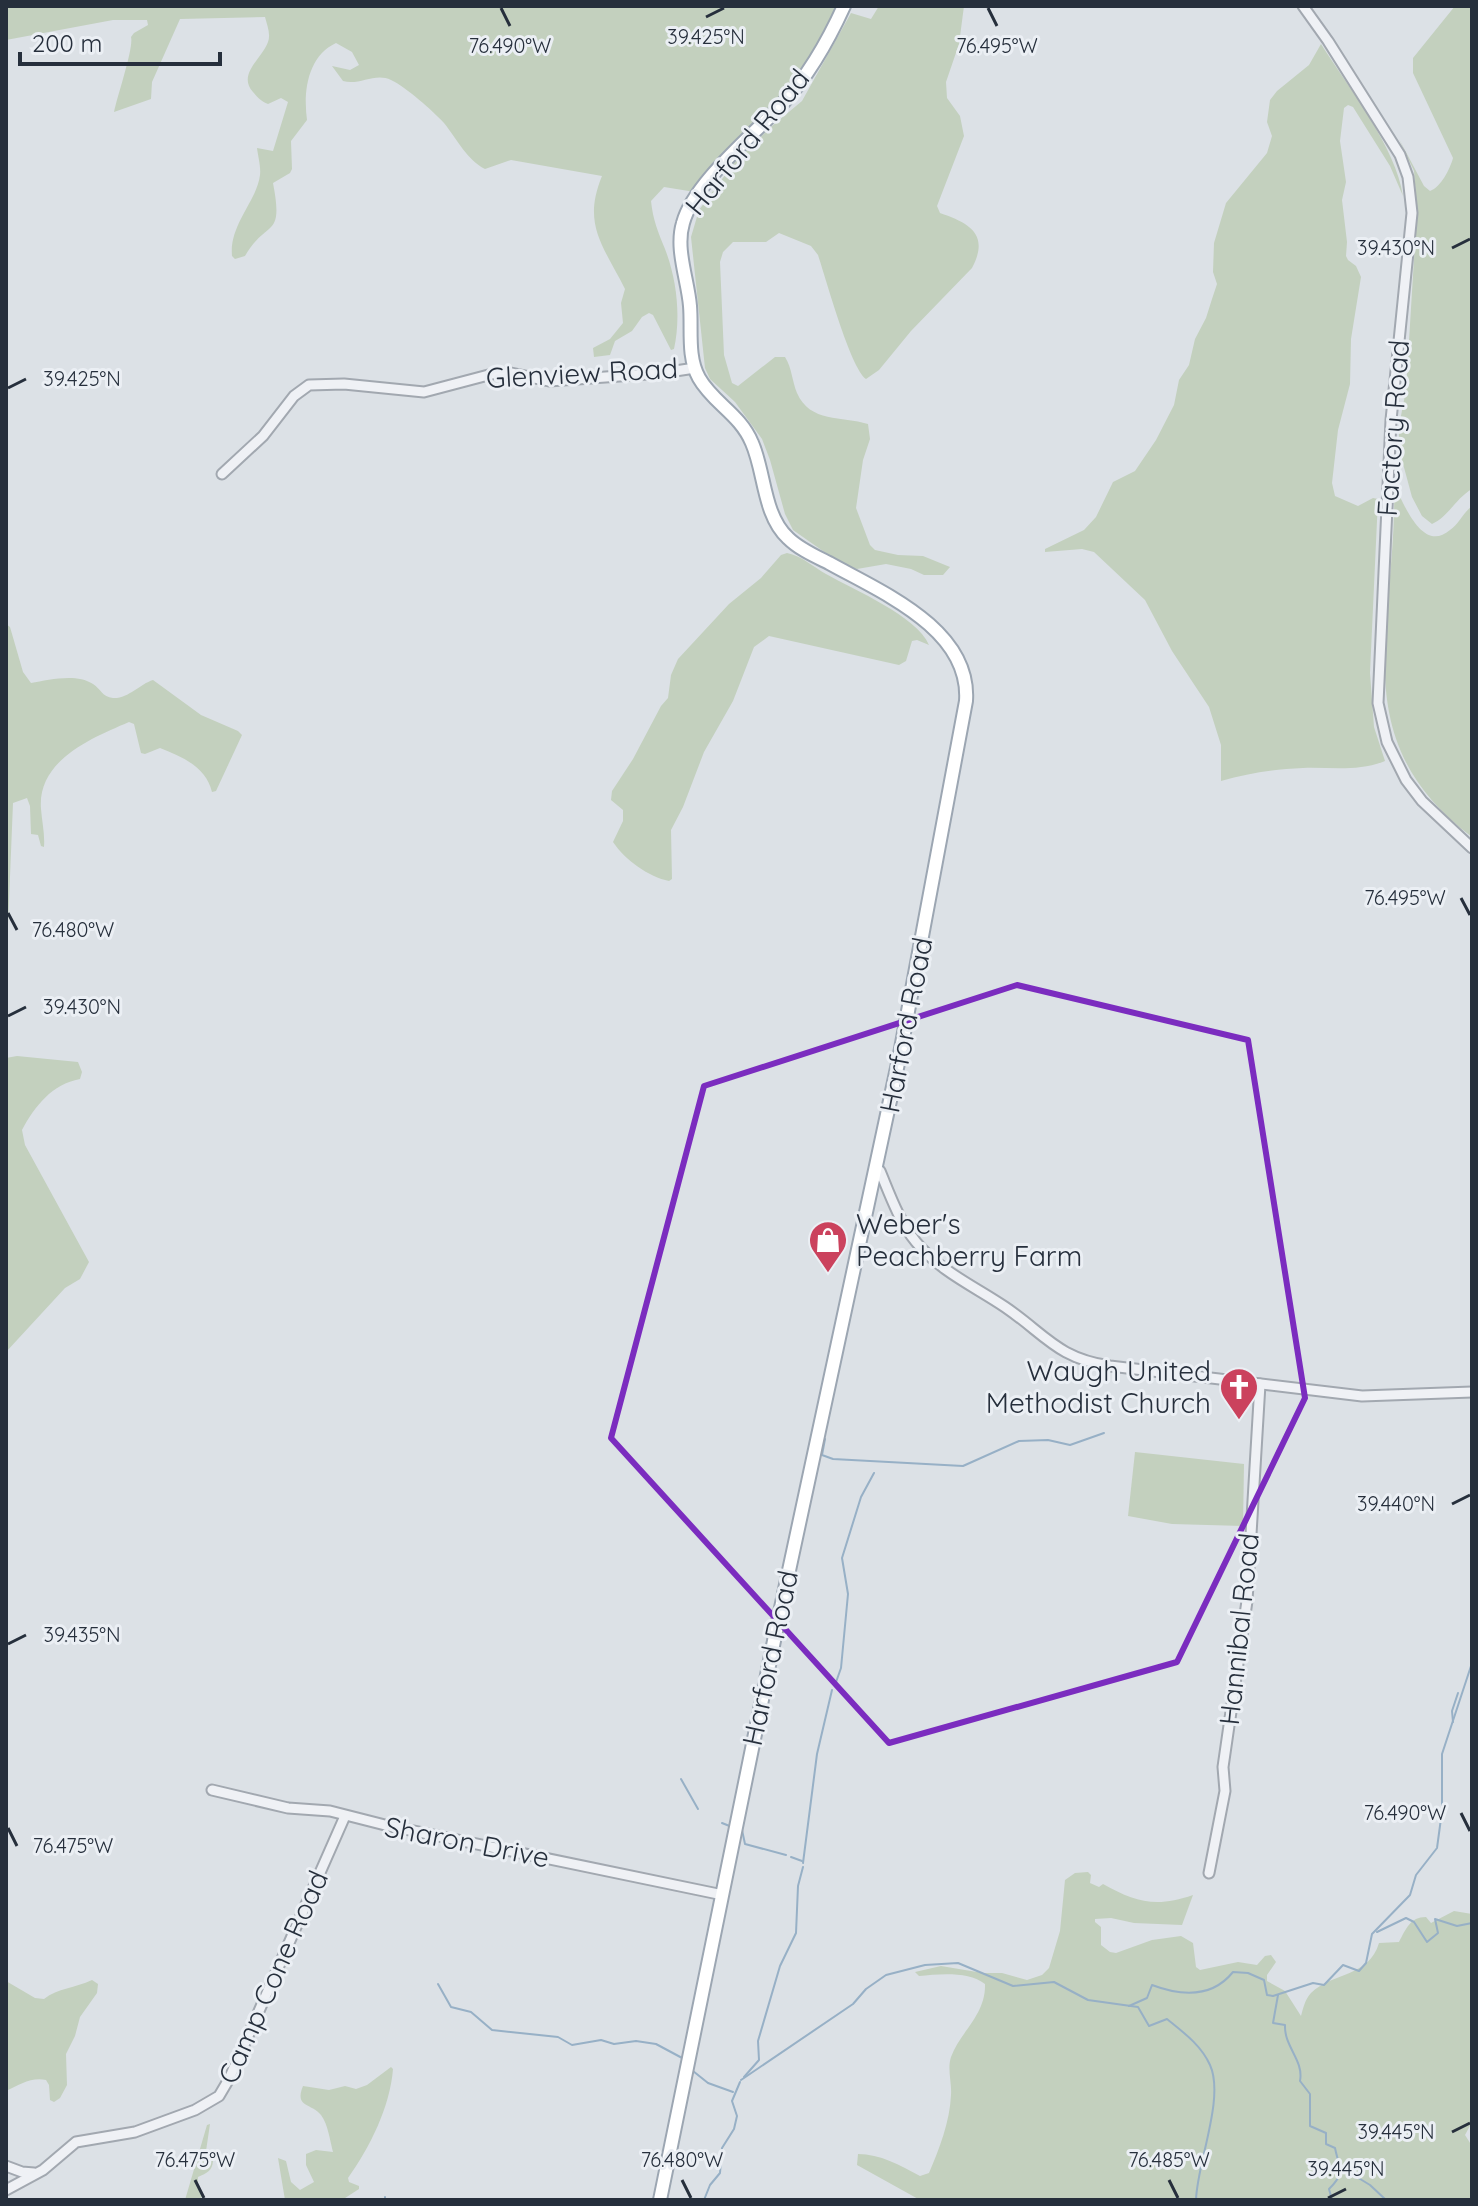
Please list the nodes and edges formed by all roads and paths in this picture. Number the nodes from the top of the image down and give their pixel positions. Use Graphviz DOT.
graph roads {
  1 [pos="844,6"];
  2 [pos="1303,6"];
  3 [pos="695,368"];
  4 [pos="222,474"];
  5 [pos="1472,848"];
  6 [pos="876,1169"];
  7 [pos="1260,1384"];
  8 [pos="1472,1392"];
  9 [pos="212,1790"];
  10 [pos="345,1816"];
  11 [pos="1209,1873"];
  12 [pos="723,1895"];
  13 [pos="6,2166"];
  14 [pos="38,2172"];
  15 [pos="6,2190"];
  16 [pos="660,2200"];
  1 -- 3 [label="main road, Harford Road"];
  2 -- 5 [label="street, Factory Road"];
  3 -- 4 [label="street, Glenview Road"];
  3 -- 6 [label="main road, Harford Road"];
  6 -- 7 [label="street"];
  6 -- 12 [label="main road, Harford Road"];
  7 -- 8 [label="street"];
  7 -- 11 [label="street, Hannibal Road"];
  9 -- 10 [label="street, Sharon Drive"];
  10 -- 12 [label="street, Sharon Drive"];
  10 -- 14 [label="street, Camp Cone Road"];
  12 -- 16 [label="main road, Harford Road"];
  13 -- 14 [label="street"];
  14 -- 15 [label="street, Camp Cone Road"];
}
